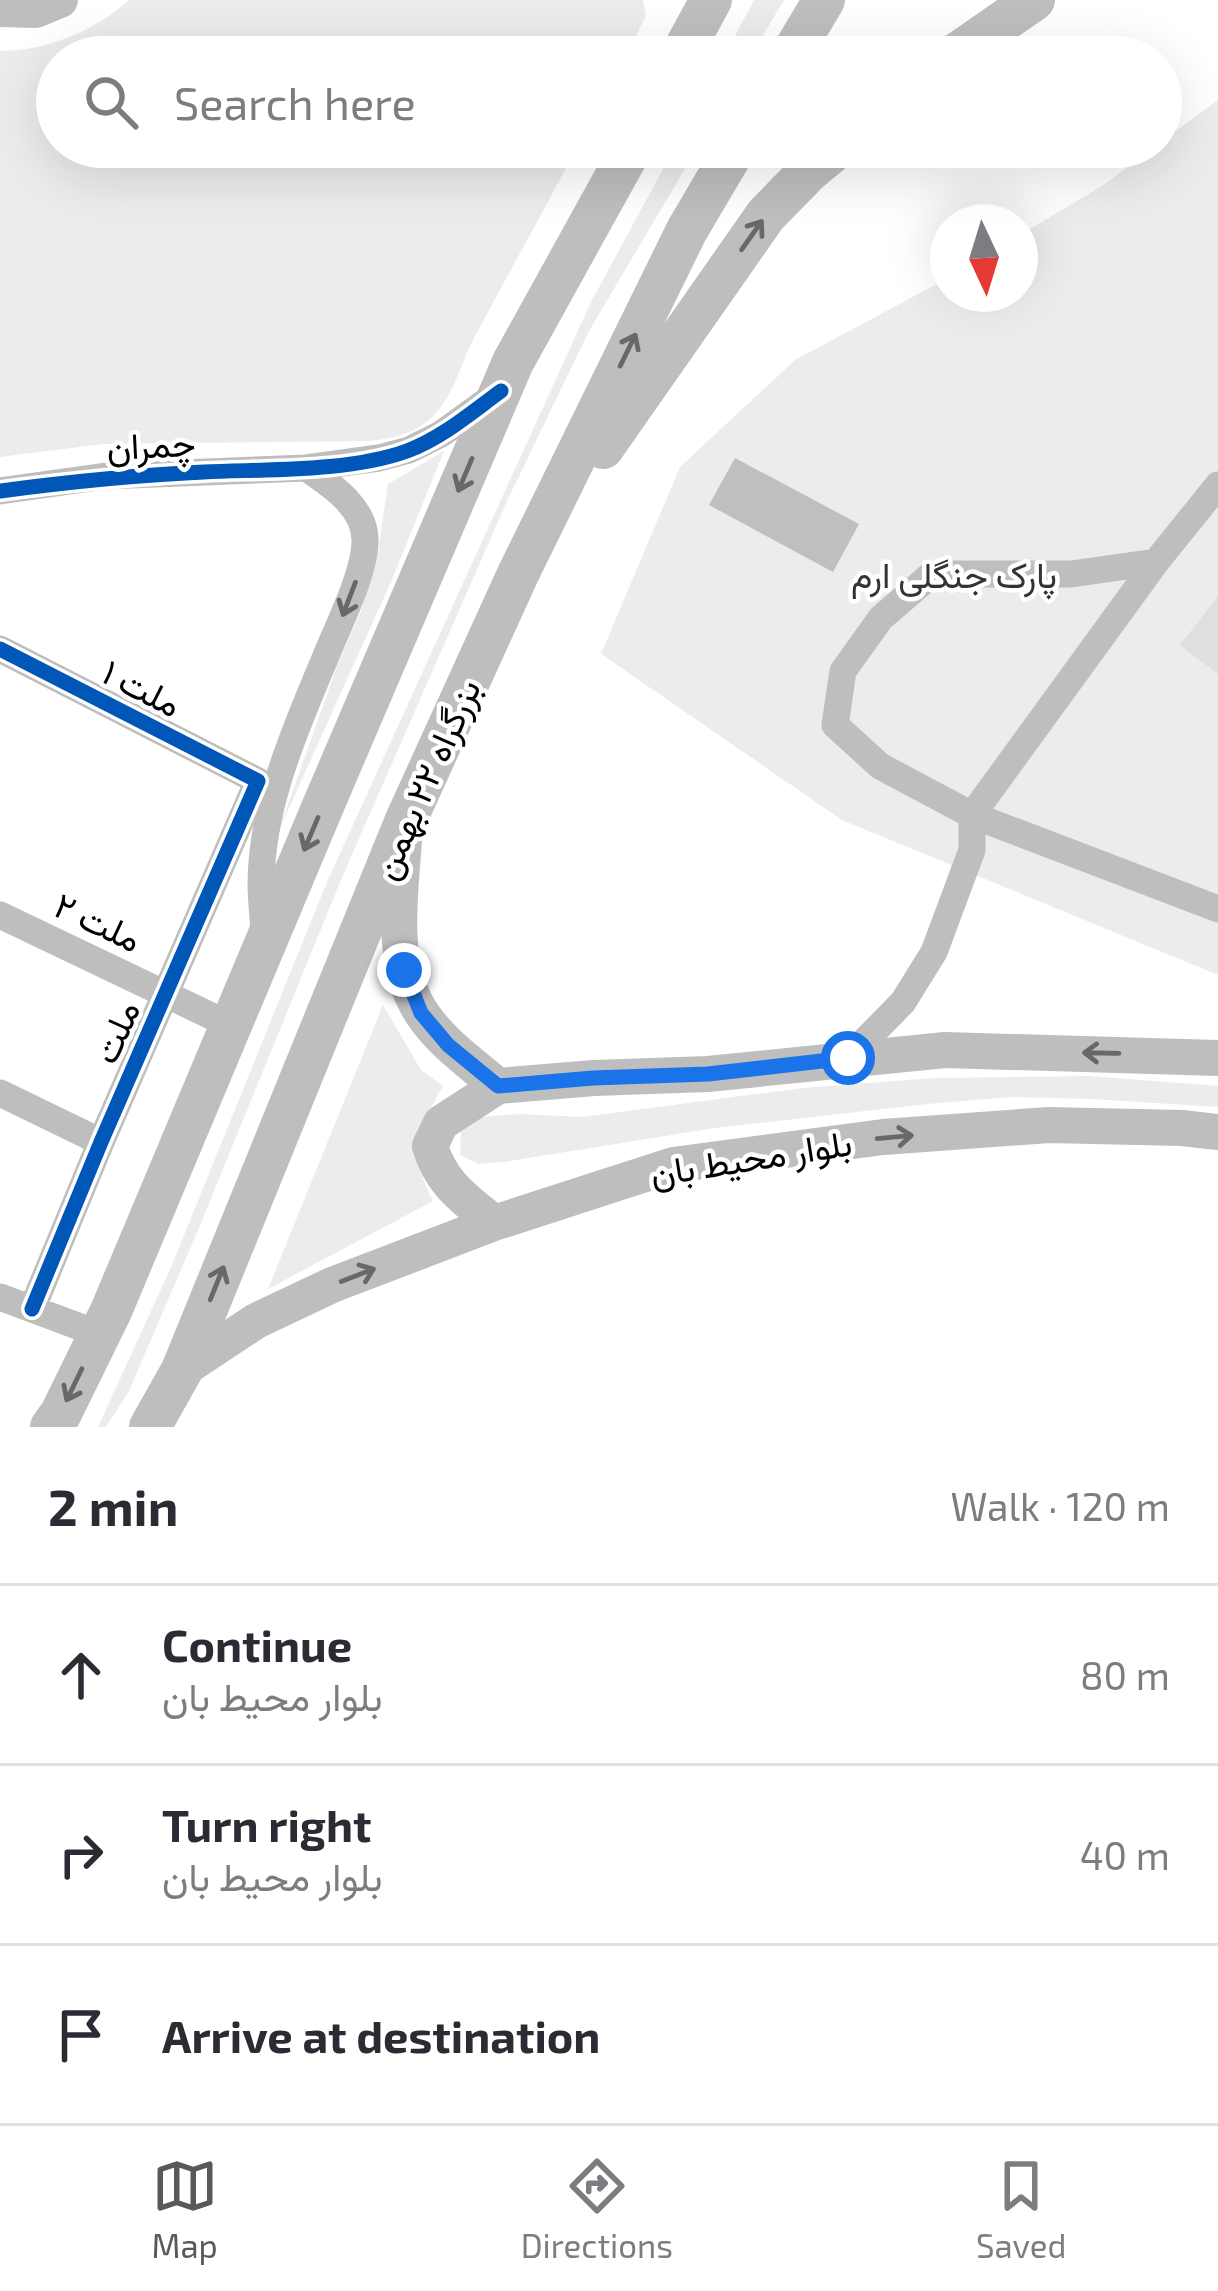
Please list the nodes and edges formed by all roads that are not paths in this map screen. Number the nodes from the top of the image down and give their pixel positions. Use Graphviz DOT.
graph roads {
  1 [pos="60,0"];
  2 [pos="679,0"];
  3 [pos="711,0"];
  4 [pos="824,0"];
  5 [pos="1034,0"];
  6 [pos="0,10"];
  7 [pos="679,36"];
  8 [pos="691,36"];
  9 [pos="803,36"];
  10 [pos="982,36"];
  11 [pos="620,168"];
  12 [pos="724,168"];
  13 [pos="813,168"];
  14 [pos="501,391"];
  15 [pos="306,468"];
  16 [pos="1218,485"];
  17 [pos="0,491"];
  18 [pos="1156,562"];
  19 [pos="518,574"];
  20 [pos="0,650"];
  21 [pos="258,781"];
  22 [pos="972,815"];
  23 [pos="406,820"];
  24 [pos="1218,909"];
  25 [pos="0,914"];
  26 [pos="265,943"];
  27 [pos="166,994"];
  28 [pos="230,1025"];
  29 [pos="848,1058"];
  30 [pos="1218,1058"];
  31 [pos="498,1086"];
  32 [pos="0,1093"];
  33 [pos="1218,1132"];
  34 [pos="101,1142"];
  35 [pos="494,1223"];
  36 [pos="0,1297"];
  37 [pos="32,1309"];
  38 [pos="99,1334"];
  39 [pos="182,1370"];
  40 [pos="51,1427"];
  41 [pos="150,1427"];
  1 -- 6 [label="main road"];
  2 -- 7 [label="highway"];
  3 -- 8 [label="highway"];
  4 -- 9 [label="highway"];
  5 -- 10 [label="highway"];
  11 -- 14 [label="highway"];
  19 -- 12 [label="highway, بزرگراه ۲۲ بهمن, one-way"];
  19 -- 13 [label="highway, one-way"];
  14 -- 15 [label="street, چمران"];
  14 -- 26 [label="highway, one-way"];
  15 -- 17 [label="street, چمران"];
  15 -- 26 [label="street, one-way"];
  16 -- 18 [label="street"];
  18 -- 22 [label="street"];
  18 -- 22 [label="street"];
  19 -- 23 [label="highway, بزرگراه ۲۲ بهمن"];
  20 -- 21 [label="street, ملت ۱"];
  21 -- 27 [label="street, ملت"];
  22 -- 24 [label="street"];
  22 -- 29 [label="street"];
  23 -- 31 [label="main road"];
  39 -- 23 [label="highway, بزرگراه ۲۲ بهمن, one-way"];
  25 -- 27 [label="street, ملت ۲"];
  26 -- 28 [label="highway"];
  27 -- 28 [label="street, ملت ۲"];
  27 -- 34 [label="street, ملت"];
  28 -- 38 [label="highway"];
  30 -- 29 [label="main road, one-way"];
  29 -- 31 [label="main road"];
  31 -- 35 [label="main road"];
  32 -- 34 [label="street"];
  35 -- 33 [label="main road, بلوار محیط بان, one-way"];
  34 -- 37 [label="street, ملت"];
  39 -- 35 [label="main road, بلوار محیط بان, one-way"];
  36 -- 37 [label="street"];
  37 -- 38 [label="street"];
  38 -- 40 [label="highway, one-way"];
  39 -- 41 [label="highway, بزرگراه ۲۲ بهمن"];
}
